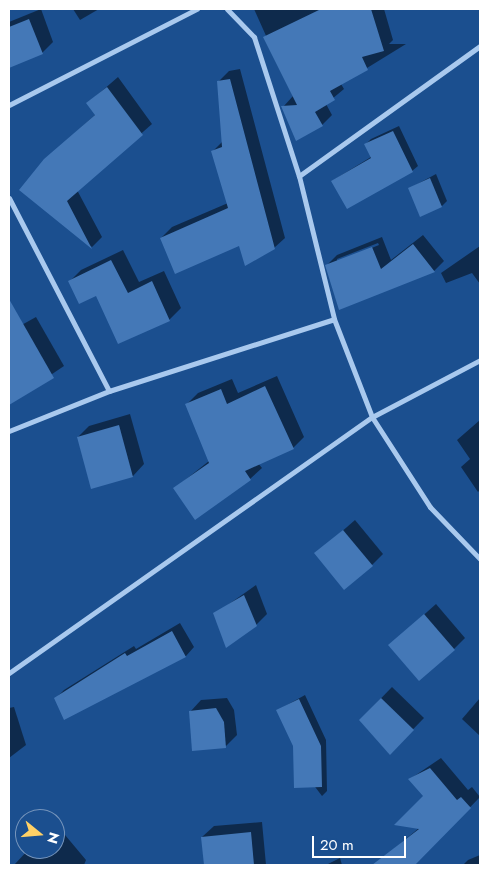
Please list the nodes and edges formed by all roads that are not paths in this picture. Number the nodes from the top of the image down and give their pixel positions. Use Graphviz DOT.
graph roads {
  1 [pos="197,9"];
  2 [pos="228,9"];
  3 [pos="480,46"];
  4 [pos="9,105"];
  5 [pos="299,176"];
  6 [pos="9,198"];
  7 [pos="334,319"];
  8 [pos="480,360"];
  9 [pos="109,391"];
  10 [pos="372,417"];
  11 [pos="9,431"];
  12 [pos="480,559"];
  13 [pos="9,673"];
  1 -- 4 [label="street"];
  2 -- 5 [label="street"];
  3 -- 5 [label="street"];
  5 -- 7 [label="street"];
  6 -- 9 [label="street"];
  7 -- 9 [label="street"];
  7 -- 10 [label="street"];
  8 -- 10 [label="street"];
  9 -- 11 [label="street"];
  10 -- 12 [label="street"];
  10 -- 13 [label="street"];
}
